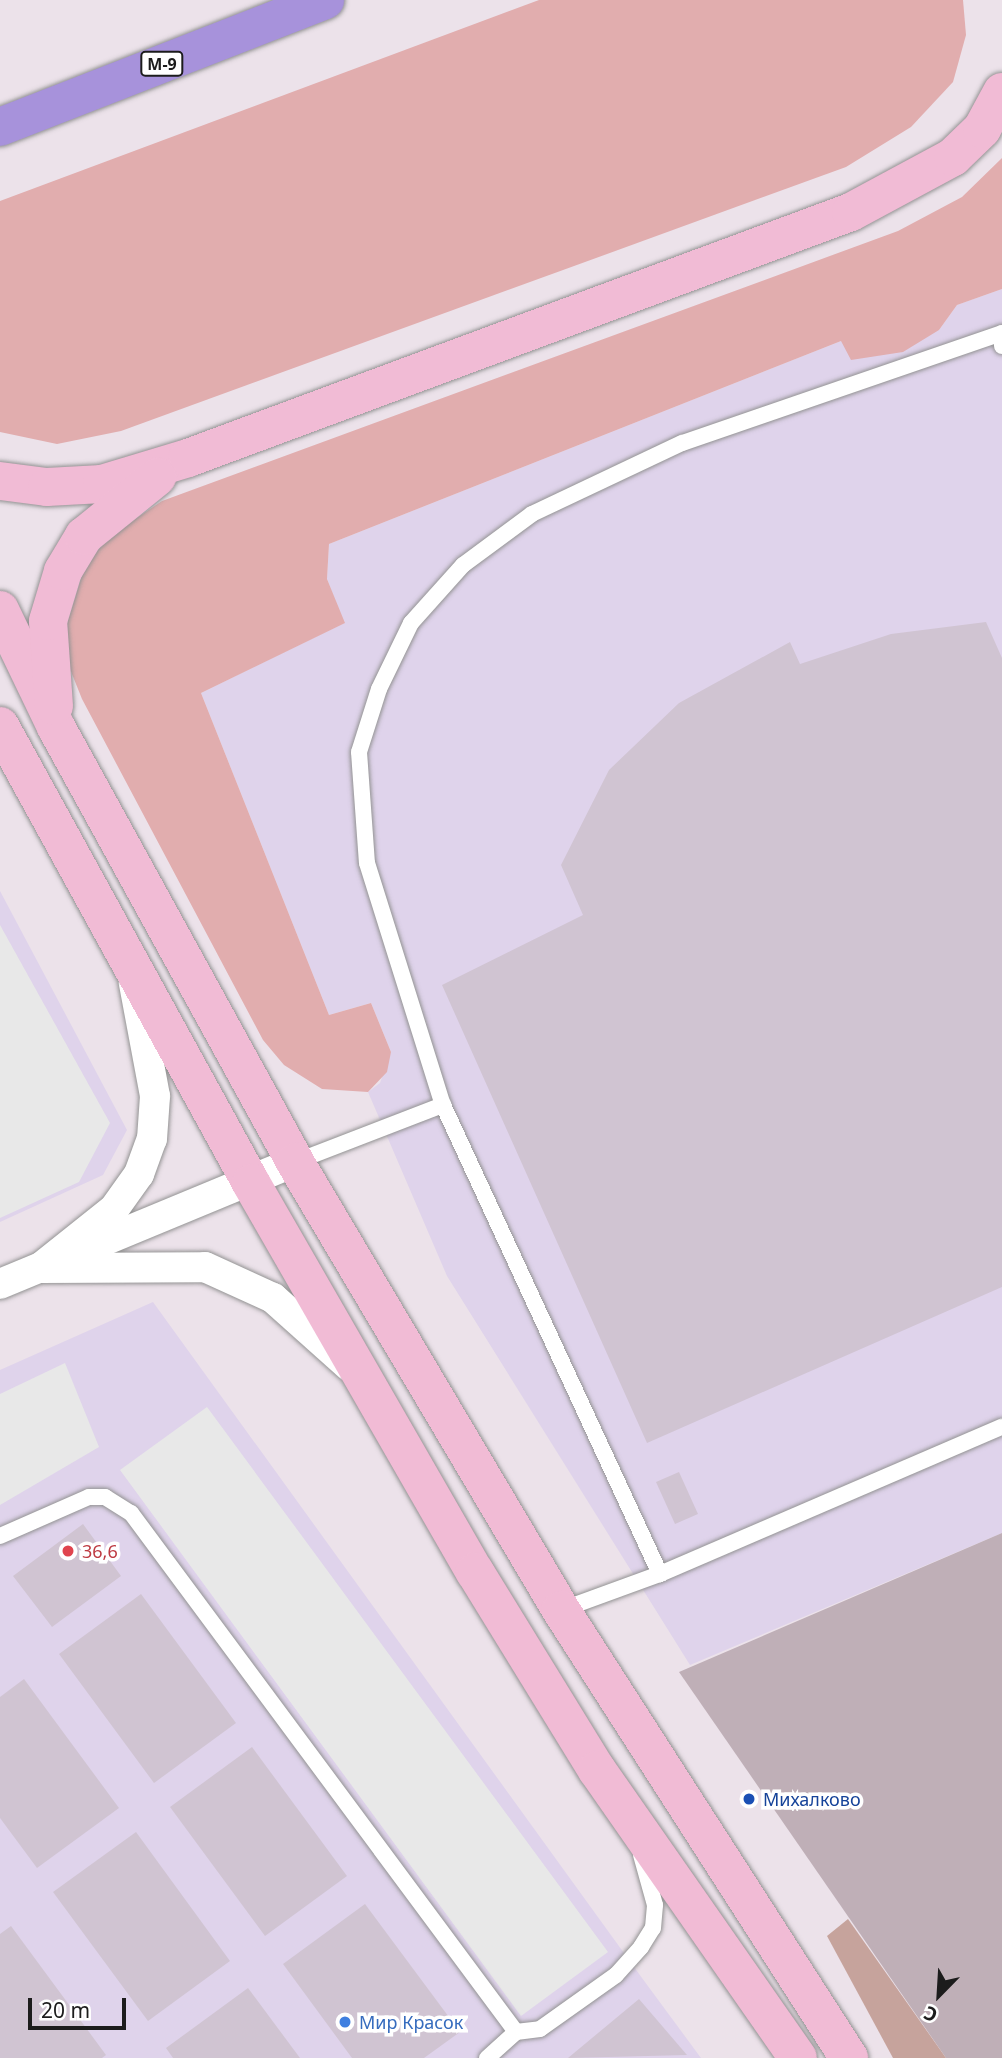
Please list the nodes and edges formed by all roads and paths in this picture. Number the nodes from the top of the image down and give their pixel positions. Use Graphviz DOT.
graph roads {
  1 [pos="325,0"];
  2 [pos="1002,92"];
  3 [pos="0,127"];
  4 [pos="1002,333"];
  5 [pos="1002,346"];
  6 [pos="188,458"];
  7 [pos="0,481"];
  8 [pos="0,610"];
  9 [pos="56,727"];
  10 [pos="1,731"];
  11 [pos="129,962"];
  12 [pos="443,1105"];
  13 [pos="295,1162"];
  14 [pos="251,1184"];
  15 [pos="40,1268"];
  16 [pos="0,1284"];
  17 [pos="363,1378"];
  18 [pos="1002,1427"];
  19 [pos="0,1536"];
  20 [pos="660,1574"];
  21 [pos="561,1610"];
  22 [pos="630,1815"];
  23 [pos="516,2032"];
  24 [pos="487,2058"];
  25 [pos="798,2058"];
  26 [pos="849,2058"];
  1 -- 3 [label="highway, М-9"];
  2 -- 6 [label="street"];
  4 -- 5 [label="lane"];
  4 -- 12 [label="lane"];
  6 -- 7 [label="street"];
  6 -- 9 [label="street"];
  8 -- 9 [label="street"];
  9 -- 13 [label="street"];
  10 -- 11 [label="street"];
  11 -- 14 [label="street"];
  11 -- 15 [label="street"];
  12 -- 13 [label="lane"];
  12 -- 20 [label="lane"];
  13 -- 14 [label="street"];
  13 -- 21 [label="street"];
  14 -- 15 [label="street"];
  14 -- 17 [label="street"];
  15 -- 16 [label="street"];
  15 -- 17 [label="street"];
  17 -- 22 [label="street"];
  18 -- 20 [label="lane"];
  19 -- 23 [label="lane"];
  20 -- 21 [label="lane"];
  21 -- 26 [label="street"];
  22 -- 23 [label="lane"];
  22 -- 25 [label="street"];
  23 -- 24 [label="lane"];
}
